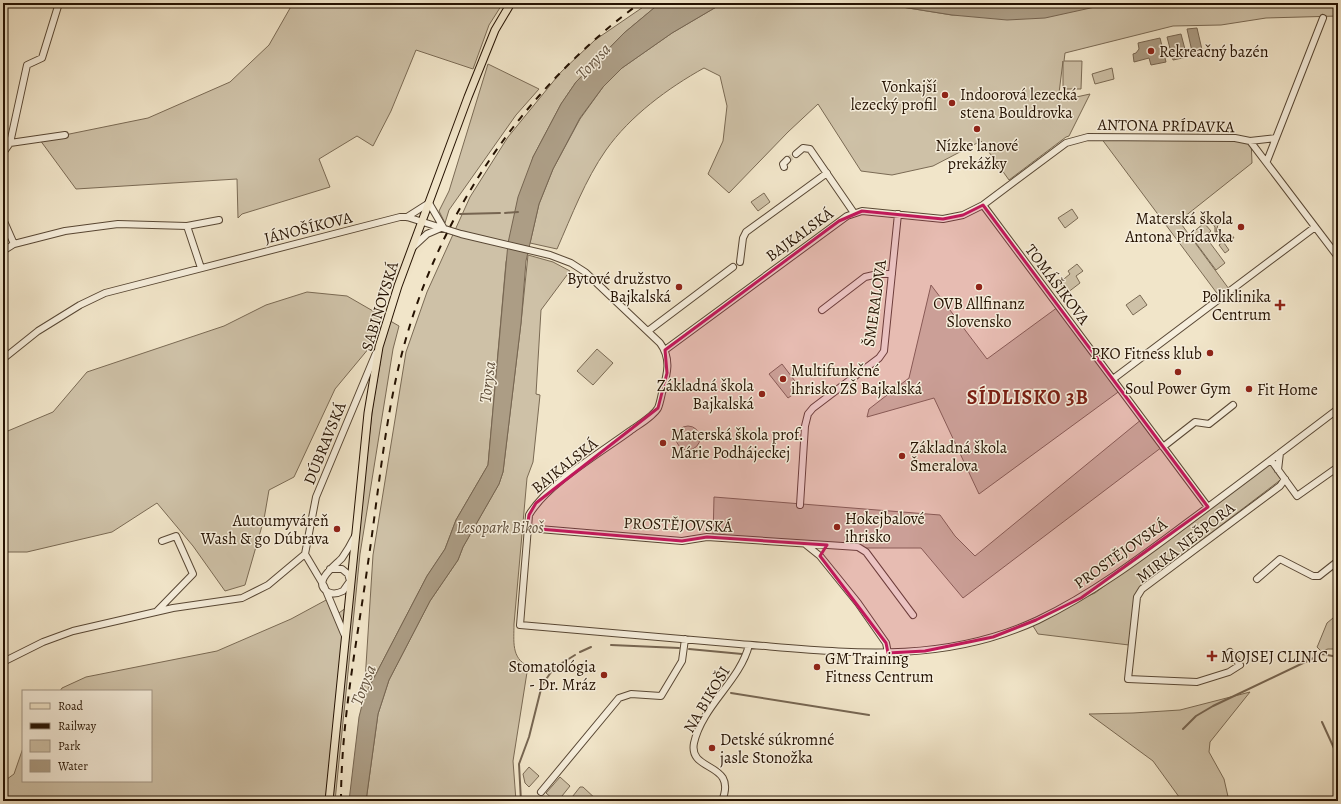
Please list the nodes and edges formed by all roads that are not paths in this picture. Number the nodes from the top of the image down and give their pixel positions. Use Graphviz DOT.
graph roads {
  1 [pos="59,3"];
  2 [pos="511,3"];
  3 [pos="1323,18"];
  4 [pos="65,135"];
  5 [pos="1276,138"];
  6 [pos="1250,141"];
  7 [pos="10,143"];
  8 [pos="3,153"];
  9 [pos="796,154"];
  10 [pos="787,160"];
  11 [pos="1267,161"];
  12 [pos="784,167"];
  13 [pos="827,173"];
  14 [pos="429,203"];
  15 [pos="983,205"];
  16 [pos="854,213"];
  17 [pos="898,214"];
  18 [pos="407,217"];
  19 [pos="3,219"];
  20 [pos="219,220"];
  21 [pos="422,222"];
  22 [pos="187,226"];
  23 [pos="1315,226"];
  24 [pos="443,227"];
  25 [pos="14,244"];
  26 [pos="412,248"];
  27 [pos="3,251"];
  28 [pos="1338,257"];
  29 [pos="740,262"];
  30 [pos="733,267"];
  31 [pos="201,268"];
  32 [pos="892,274"];
  33 [pos="822,310"];
  34 [pos="648,331"];
  35 [pos="379,347"];
  36 [pos="665,350"];
  37 [pos="3,359"];
  38 [pos="1113,379"];
  39 [pos="1233,406"];
  40 [pos="1337,412"];
  41 [pos="1163,447"];
  42 [pos="1280,453"];
  43 [pos="1270,460"];
  44 [pos="1338,467"];
  45 [pos="1278,470"];
  46 [pos="1285,479"];
  47 [pos="800,505"];
  48 [pos="1208,507"];
  49 [pos="527,528"];
  50 [pos="355,536"];
  51 [pos="162,541"];
  52 [pos="805,544"];
  53 [pos="827,546"];
  54 [pos="305,554"];
  55 [pos="820,556"];
  56 [pos="1338,561"];
  57 [pos="329,570"];
  58 [pos="316,571"];
  59 [pos="1257,579"];
  60 [pos="350,581"];
  61 [pos="324,586"];
  62 [pos="157,611"];
  63 [pos="913,615"];
  64 [pos="520,625"];
  65 [pos="345,636"];
  66 [pos="685,639"];
  67 [pos="749,645"];
  68 [pos="1230,652"];
  69 [pos="888,653"];
  70 [pos="3,662"];
  71 [pos="541,792"];
  72 [pos="329,801"];
  73 [pos="722,801"];
  1 -- 7 [label="street"];
  2 -- 14 [label="main road, SABINOVSKÁ"];
  3 -- 5 [label="street"];
  4 -- 7 [label="street"];
  5 -- 6 [label="street, ANTONA PRÍDAVKA"];
  5 -- 11 [label="street"];
  6 -- 11 [label="street, ANTONA PRÍDAVKA"];
  6 -- 15 [label="street, ANTONA PRÍDAVKA"];
  7 -- 8 [label="street"];
  9 -- 13 [label="street, BAJKALSKÁ"];
  10 -- 12 [label="street"];
  11 -- 23 [label="street, ANTONA PRÍDAVKA"];
  13 -- 16 [label="street, BAJKALSKÁ"];
  13 -- 29 [label="street, BAJKALSKÁ"];
  14 -- 18 [label="street"];
  14 -- 21 [label="main road, SABINOVSKÁ"];
  14 -- 24 [label="street"];
  15 -- 17 [label="street, BAJKALSKÁ"];
  15 -- 38 [label="street, TOMÁŠIKOVA"];
  16 -- 17 [label="street, BAJKALSKÁ"];
  16 -- 36 [label="street, BAJKALSKÁ"];
  17 -- 32 [label="street, ŠMERALOVA"];
  18 -- 21 [label="street"];
  18 -- 31 [label="street, JÁNOŠÍKOVA"];
  19 -- 25 [label="street"];
  20 -- 22 [label="street"];
  21 -- 24 [label="street"];
  21 -- 26 [label="main road, SABINOVSKÁ"];
  22 -- 25 [label="street"];
  22 -- 31 [label="street"];
  23 -- 28 [label="street, ANTONA PRÍDAVKA"];
  23 -- 38 [label="street"];
  24 -- 26 [label="street"];
  24 -- 34 [label="street"];
  25 -- 27 [label="street"];
  26 -- 35 [label="main road, SABINOVSKÁ"];
  30 -- 34 [label="street"];
  31 -- 37 [label="street, JÁNOŠÍKOVA"];
  32 -- 33 [label="street"];
  32 -- 47 [label="street, ŠMERALOVA"];
  34 -- 36 [label="street"];
  35 -- 50 [label="main road, SABINOVSKÁ"];
  35 -- 54 [label="street, DÚBRAVSKÁ"];
  36 -- 49 [label="street, BAJKALSKÁ"];
  38 -- 41 [label="street, TOMÁŠIKOVA"];
  39 -- 41 [label="street"];
  40 -- 42 [label="street, PROSTĚJOVSKÁ"];
  41 -- 48 [label="street, TOMÁŠIKOVA"];
  42 -- 43 [label="street, PROSTĚJOVSKÁ"];
  42 -- 45 [label="street"];
  43 -- 45 [label="street"];
  43 -- 48 [label="street, PROSTĚJOVSKÁ"];
  44 -- 46 [label="street"];
  45 -- 46 [label="street"];
  46 -- 68 [label="street, MIRKA NEŠPORA"];
  48 -- 69 [label="street, PROSTĚJOVSKÁ"];
  49 -- 52 [label="street, PROSTĚJOVSKÁ"];
  49 -- 64 [label="street, BAJKALSKÁ"];
  50 -- 57 [label="street"];
  50 -- 60 [label="main road, SABINOVSKÁ"];
  51 -- 62 [label="street"];
  52 -- 53 [label="street, PROSTĚJOVSKÁ"];
  52 -- 55 [label="street"];
  53 -- 55 [label="street"];
  53 -- 63 [label="street, PROSTĚJOVSKÁ"];
  54 -- 58 [label="street"];
  54 -- 62 [label="street"];
  55 -- 69 [label="street"];
  56 -- 59 [label="street"];
  57 -- 58 [label="street"];
  57 -- 60 [label="street"];
  57 -- 61 [label="street"];
  58 -- 61 [label="street"];
  60 -- 61 [label="street"];
  60 -- 65 [label="main road, SABINOVSKÁ"];
  61 -- 65 [label="street"];
  62 -- 70 [label="street"];
  64 -- 66 [label="street, PROSTĚJOVSKÁ"];
  65 -- 72 [label="main road, SABINOVSKÁ"];
  66 -- 67 [label="street, PROSTĚJOVSKÁ"];
  66 -- 71 [label="street"];
  67 -- 69 [label="street, PROSTĚJOVSKÁ"];
  67 -- 73 [label="street, NA BIKOŠI"];
}
